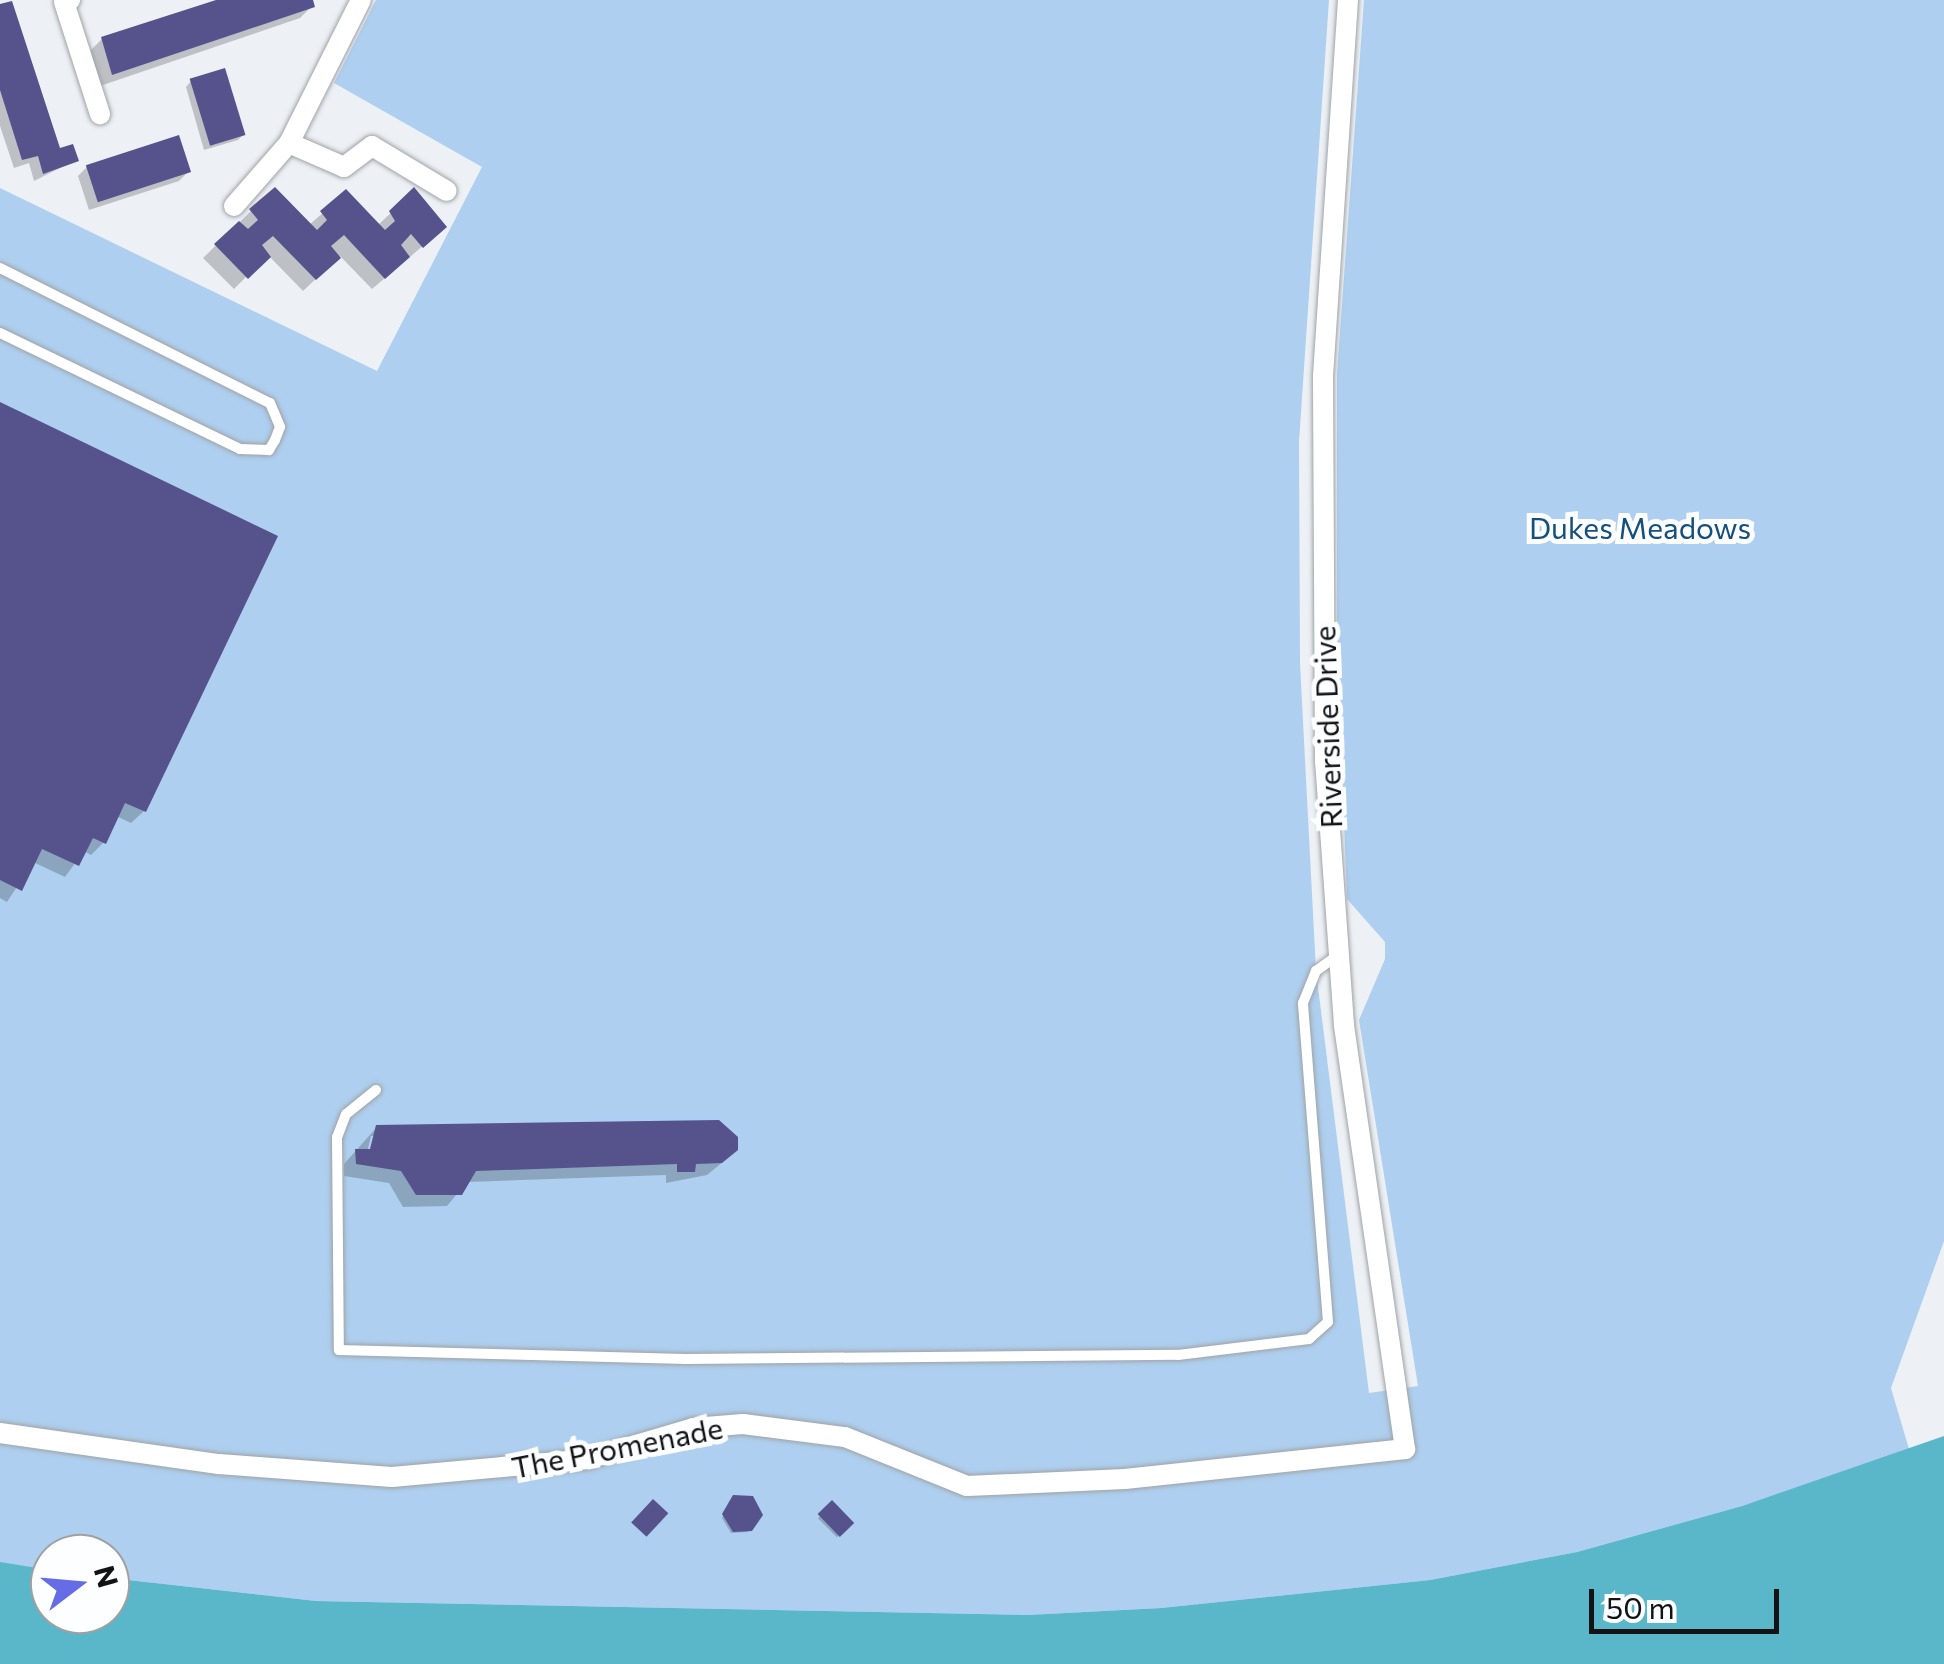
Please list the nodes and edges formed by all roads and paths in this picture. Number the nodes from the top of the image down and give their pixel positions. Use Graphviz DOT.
graph roads {
  1 [pos="70,0"];
  2 [pos="361,0"];
  3 [pos="1348,0"];
  4 [pos="100,114"];
  5 [pos="289,143"];
  6 [pos="446,191"];
  7 [pos="234,206"];
  8 [pos="0,268"];
  9 [pos="0,333"];
  10 [pos="1338,955"];
  11 [pos="376,1090"];
  12 [pos="0,1433"];
  13 [pos="1405,1449"];
  1 -- 4 [label="street"];
  2 -- 5 [label="street"];
  3 -- 10 [label="street, Riverside Drive"];
  5 -- 6 [label="street"];
  5 -- 7 [label="street"];
  8 -- 9 [label="lane"];
  10 -- 11 [label="lane"];
  10 -- 13 [label="street, Riverside Drive"];
  12 -- 13 [label="street, The Promenade"];
}
